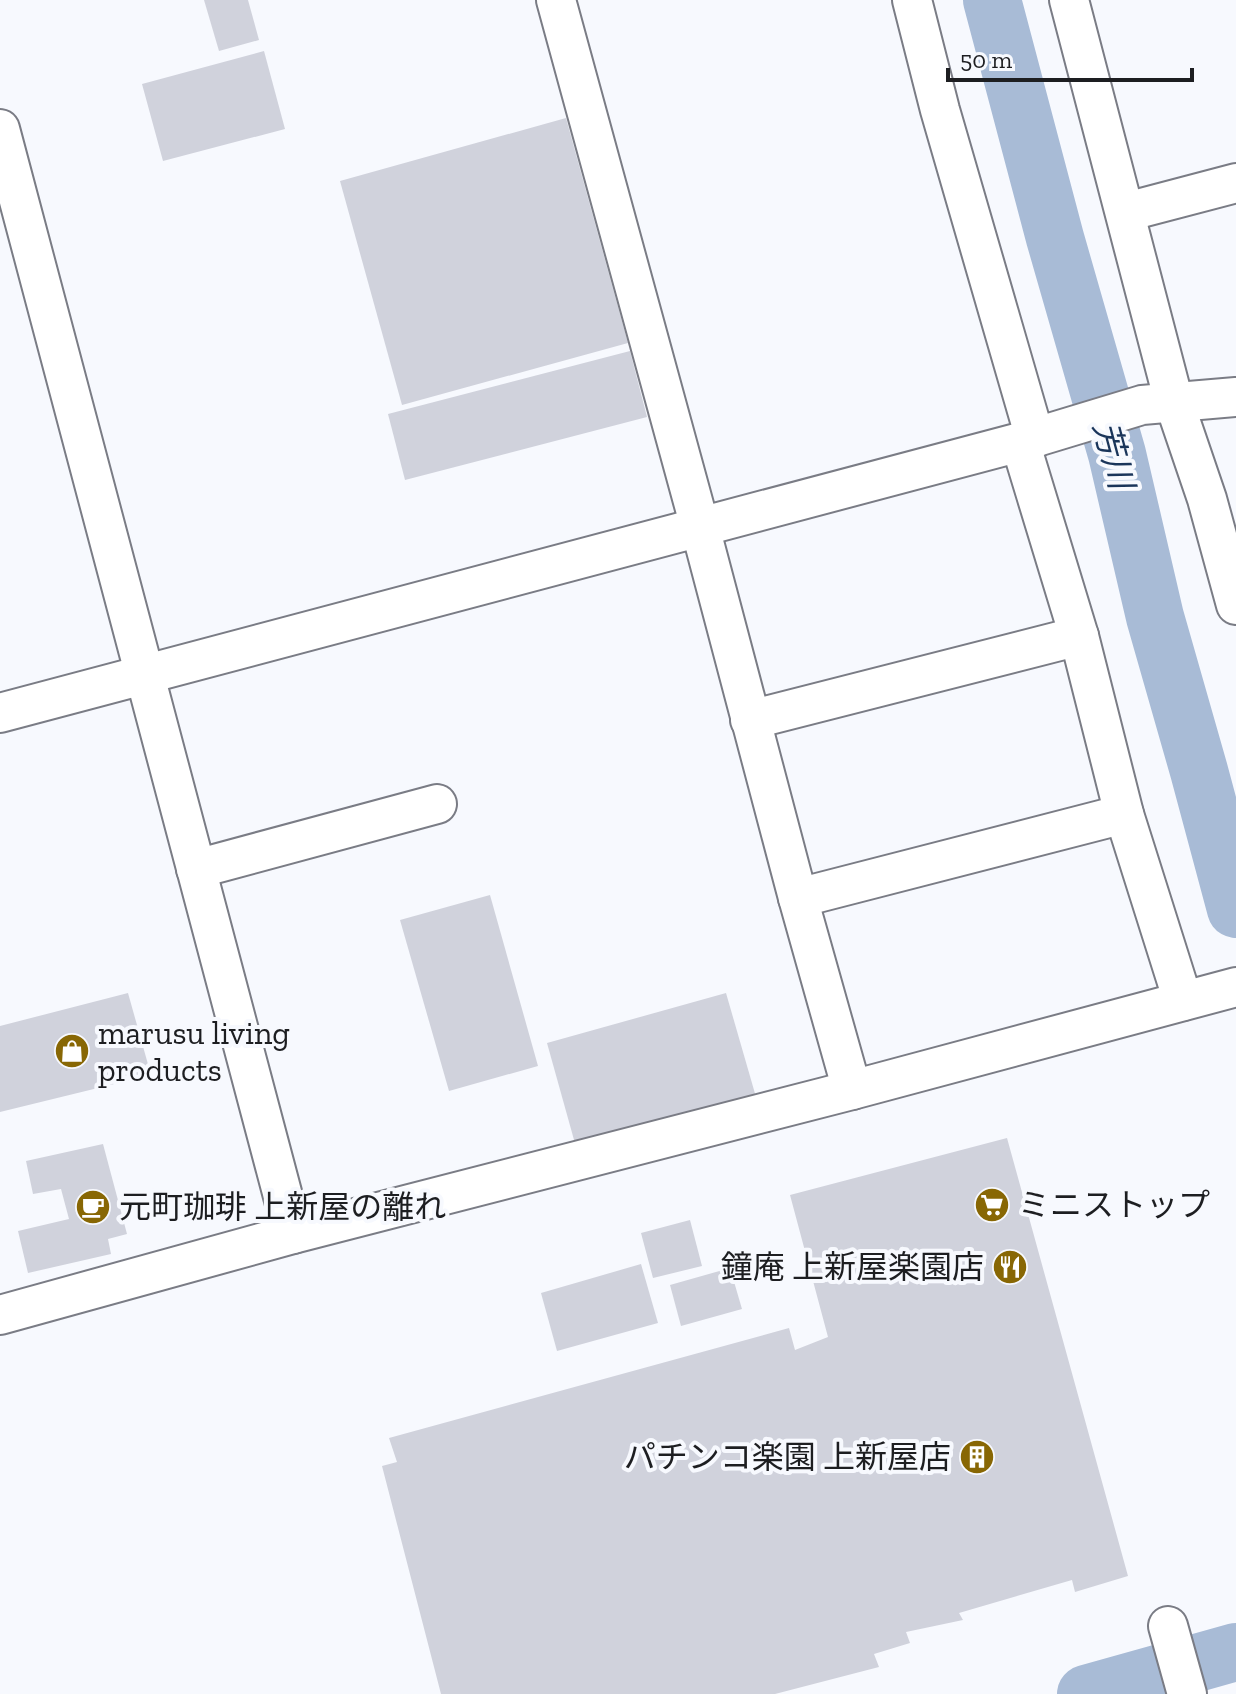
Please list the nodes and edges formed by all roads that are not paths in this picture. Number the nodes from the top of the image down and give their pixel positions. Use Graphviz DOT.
graph roads {
  1 [pos="556,0"];
  2 [pos="912,0"];
  3 [pos="1069,0"];
  4 [pos="0,129"];
  5 [pos="1236,183"];
  6 [pos="1126,212"];
  7 [pos="1236,397"];
  8 [pos="1158,403"];
  9 [pos="1034,438"];
  10 [pos="700,527"];
  11 [pos="1236,605"];
  12 [pos="1079,636"];
  13 [pos="144,674"];
  14 [pos="0,713"];
  15 [pos="750,720"];
  16 [pos="437,804"];
  17 [pos="1124,814"];
  18 [pos="196,869"];
  19 [pos="798,898"];
  20 [pos="1210,994"];
  21 [pos="852,1090"];
  22 [pos="293,1234"];
  23 [pos="0,1315"];
  24 [pos="1168,1626"];
  25 [pos="1187,1694"];
  1 -- 10 [label="street"];
  2 -- 9 [label="street"];
  3 -- 6 [label="street"];
  4 -- 13 [label="street"];
  5 -- 6 [label="street"];
  6 -- 8 [label="street"];
  7 -- 8 [label="street"];
  8 -- 9 [label="street"];
  8 -- 11 [label="street"];
  9 -- 10 [label="street"];
  9 -- 12 [label="street"];
  10 -- 13 [label="street"];
  10 -- 15 [label="street"];
  12 -- 15 [label="street"];
  12 -- 17 [label="street"];
  13 -- 14 [label="street"];
  13 -- 18 [label="street"];
  15 -- 19 [label="street"];
  16 -- 18 [label="street"];
  17 -- 19 [label="street"];
  17 -- 20 [label="street"];
  18 -- 22 [label="street"];
  19 -- 21 [label="street"];
  20 -- 21 [label="street"];
  21 -- 22 [label="street"];
  22 -- 23 [label="street"];
  24 -- 25 [label="street"];
}
